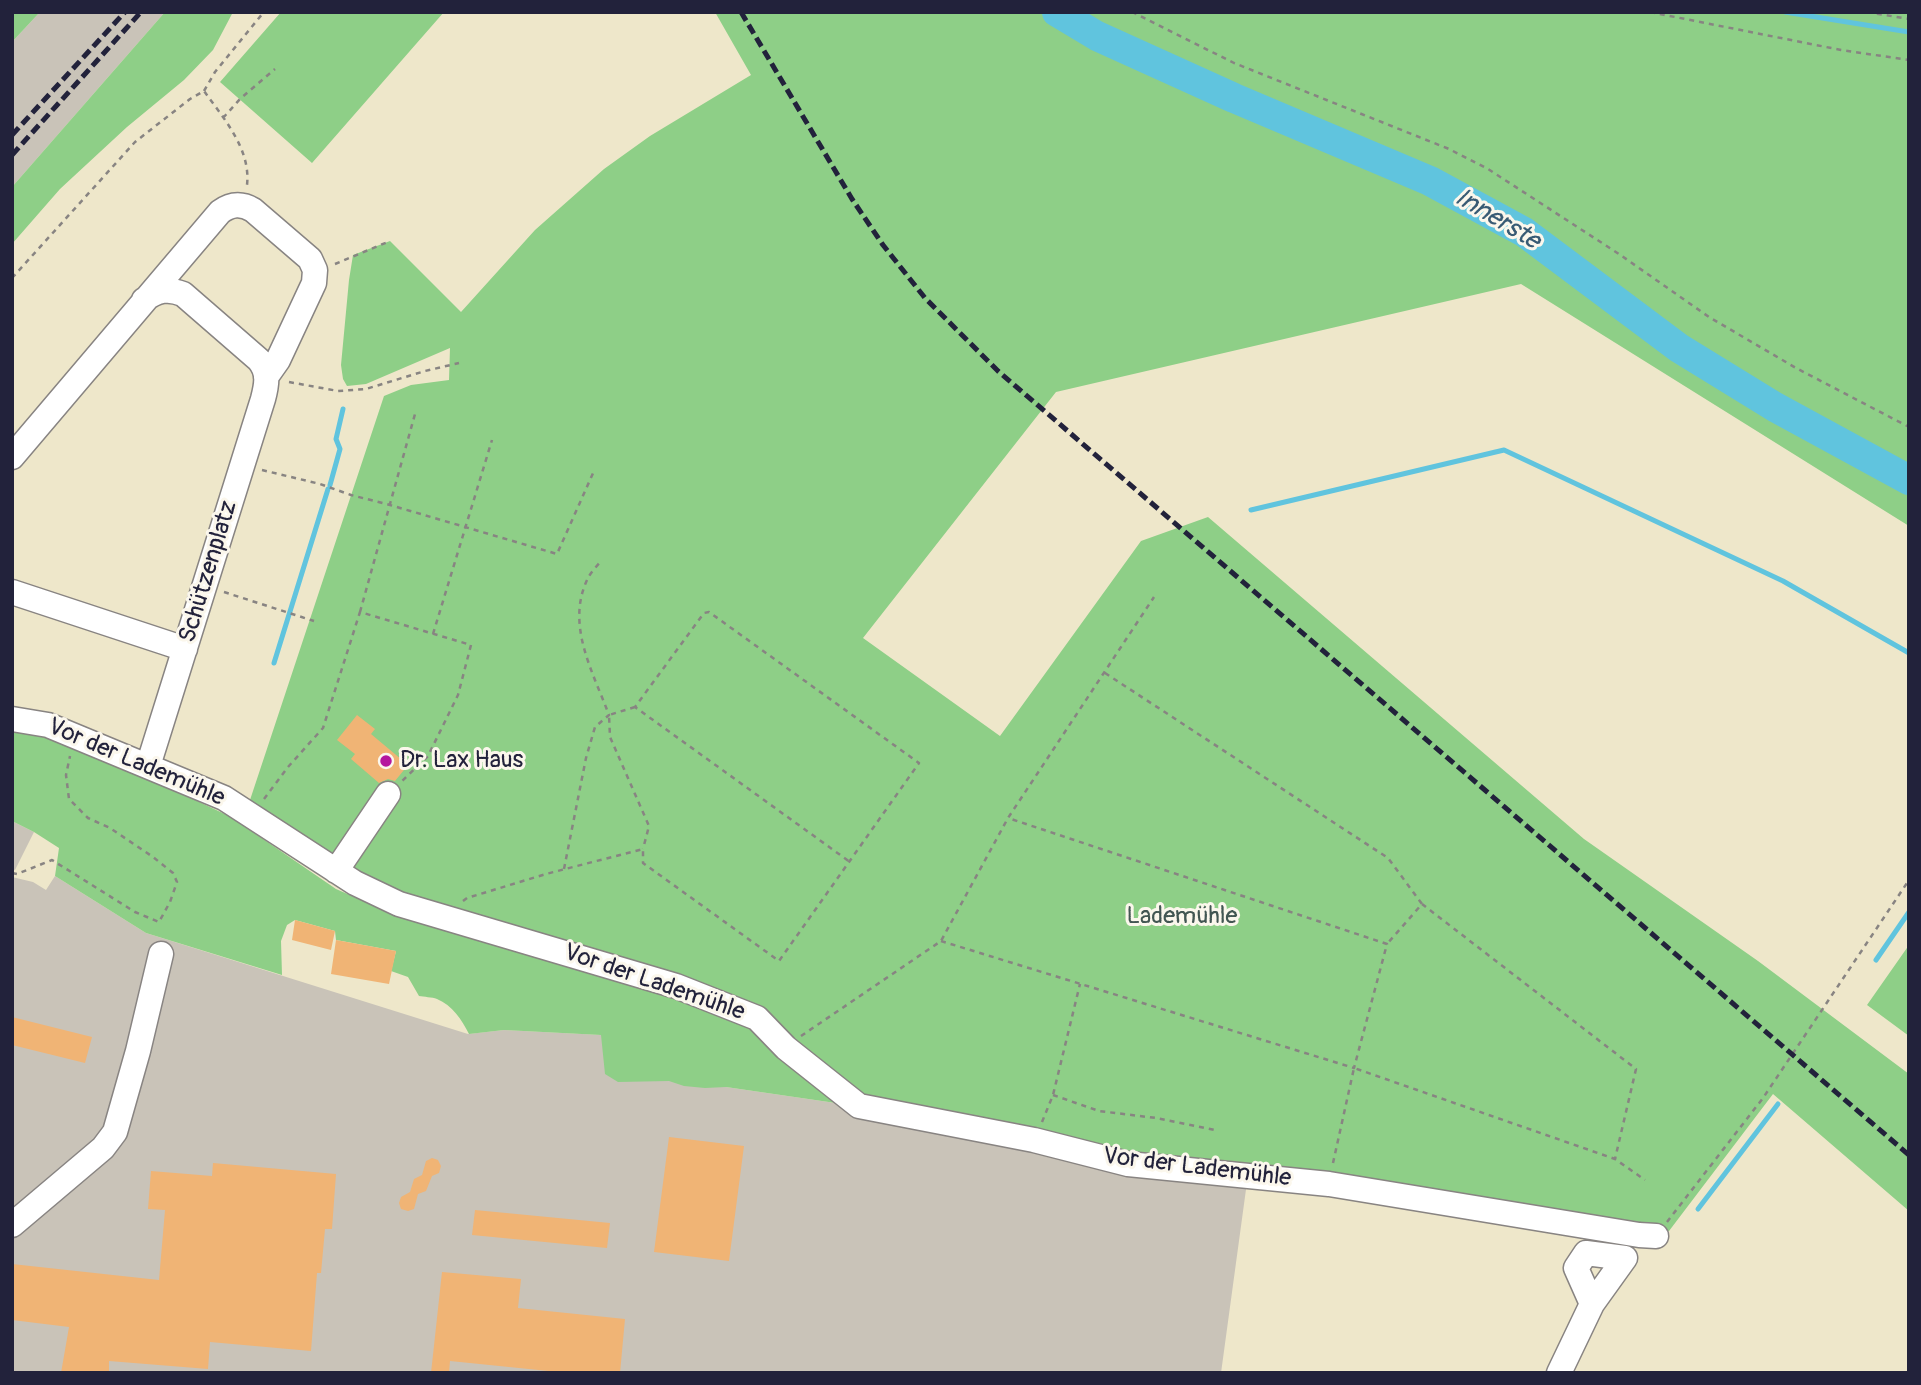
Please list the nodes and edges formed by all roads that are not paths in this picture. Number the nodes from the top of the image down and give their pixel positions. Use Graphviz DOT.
graph roads {
  1 [pos="144,300"];
  2 [pos="266,380"];
  3 [pos="12,457"];
  4 [pos="12,592"];
  5 [pos="185,649"];
  6 [pos="12,719"];
  7 [pos="148,766"];
  8 [pos="388,794"];
  9 [pos="336,871"];
  10 [pos="160,954"];
  11 [pos="12,1225"];
  12 [pos="1625,1258"];
  13 [pos="1592,1304"];
  14 [pos="1559,1373"];
  1 -- 2 [label="street"];
  1 -- 2 [label="street, Schützenplatz"];
  1 -- 3 [label="street"];
  2 -- 5 [label="street, Schützenplatz"];
  4 -- 5 [label="street"];
  5 -- 7 [label="street, Schützenplatz"];
  6 -- 7 [label="street, Vor der Lademühle"];
  7 -- 9 [label="street, Vor der Lademühle"];
  8 -- 9 [label="street"];
  9 -- 12 [label="street, Vor der Lademühle"];
  10 -- 11 [label="street"];
  12 -- 13 [label="street"];
  12 -- 13 [label="street"];
  13 -- 14 [label="street"];
}
